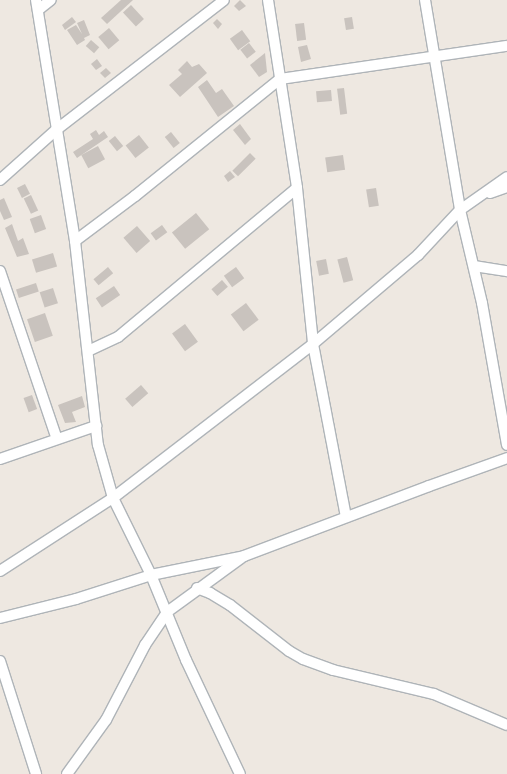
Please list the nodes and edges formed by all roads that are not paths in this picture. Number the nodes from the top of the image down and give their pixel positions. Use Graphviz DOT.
graph roads {
  1 [pos="51,0"];
  2 [pos="224,0"];
  3 [pos="268,0"];
  4 [pos="425,0"];
  5 [pos="37,5"];
  6 [pos="507,46"];
  7 [pos="434,57"];
  8 [pos="280,79"];
  9 [pos="56,130"];
  10 [pos="507,177"];
  11 [pos="0,180"];
  12 [pos="507,187"];
  13 [pos="297,188"];
  14 [pos="480,196"];
  15 [pos="460,210"];
  16 [pos="75,241"];
  17 [pos="474,266"];
  18 [pos="0,270"];
  19 [pos="507,271"];
  20 [pos="313,344"];
  21 [pos="88,351"];
  22 [pos="503,400"];
  23 [pos="96,426"];
  24 [pos="57,439"];
  25 [pos="507,445"];
  26 [pos="507,458"];
  27 [pos="0,459"];
  28 [pos="113,498"];
  29 [pos="346,517"];
  30 [pos="244,556"];
  31 [pos="0,571"];
  32 [pos="151,575"];
  33 [pos="197,588"];
  34 [pos="167,612"];
  35 [pos="0,618"];
  36 [pos="0,661"];
  37 [pos="507,725"];
  38 [pos="36,774"];
  39 [pos="67,774"];
  40 [pos="240,774"];
  1 -- 5 [label="street"];
  2 -- 9 [label="street"];
  3 -- 8 [label="street"];
  4 -- 7 [label="street"];
  5 -- 9 [label="street"];
  6 -- 7 [label="street"];
  7 -- 8 [label="street"];
  7 -- 15 [label="street"];
  8 -- 13 [label="street"];
  8 -- 16 [label="street"];
  9 -- 11 [label="street"];
  9 -- 16 [label="street"];
  10 -- 14 [label="street"];
  12 -- 14 [label="street"];
  13 -- 20 [label="street"];
  13 -- 21 [label="street"];
  14 -- 15 [label="street"];
  15 -- 17 [label="street"];
  15 -- 20 [label="street"];
  16 -- 21 [label="street"];
  17 -- 19 [label="street"];
  17 -- 22 [label="street"];
  18 -- 24 [label="street"];
  20 -- 28 [label="street"];
  20 -- 29 [label="street"];
  21 -- 23 [label="street"];
  22 -- 25 [label="street"];
  23 -- 24 [label="street"];
  23 -- 28 [label="street"];
  24 -- 27 [label="street"];
  26 -- 29 [label="street"];
  28 -- 31 [label="street"];
  28 -- 32 [label="street"];
  29 -- 30 [label="street"];
  30 -- 32 [label="street"];
  30 -- 33 [label="street"];
  32 -- 34 [label="street"];
  32 -- 35 [label="street"];
  33 -- 34 [label="street"];
  33 -- 37 [label="street"];
  34 -- 39 [label="street"];
  34 -- 40 [label="street"];
  36 -- 38 [label="street"];
}
